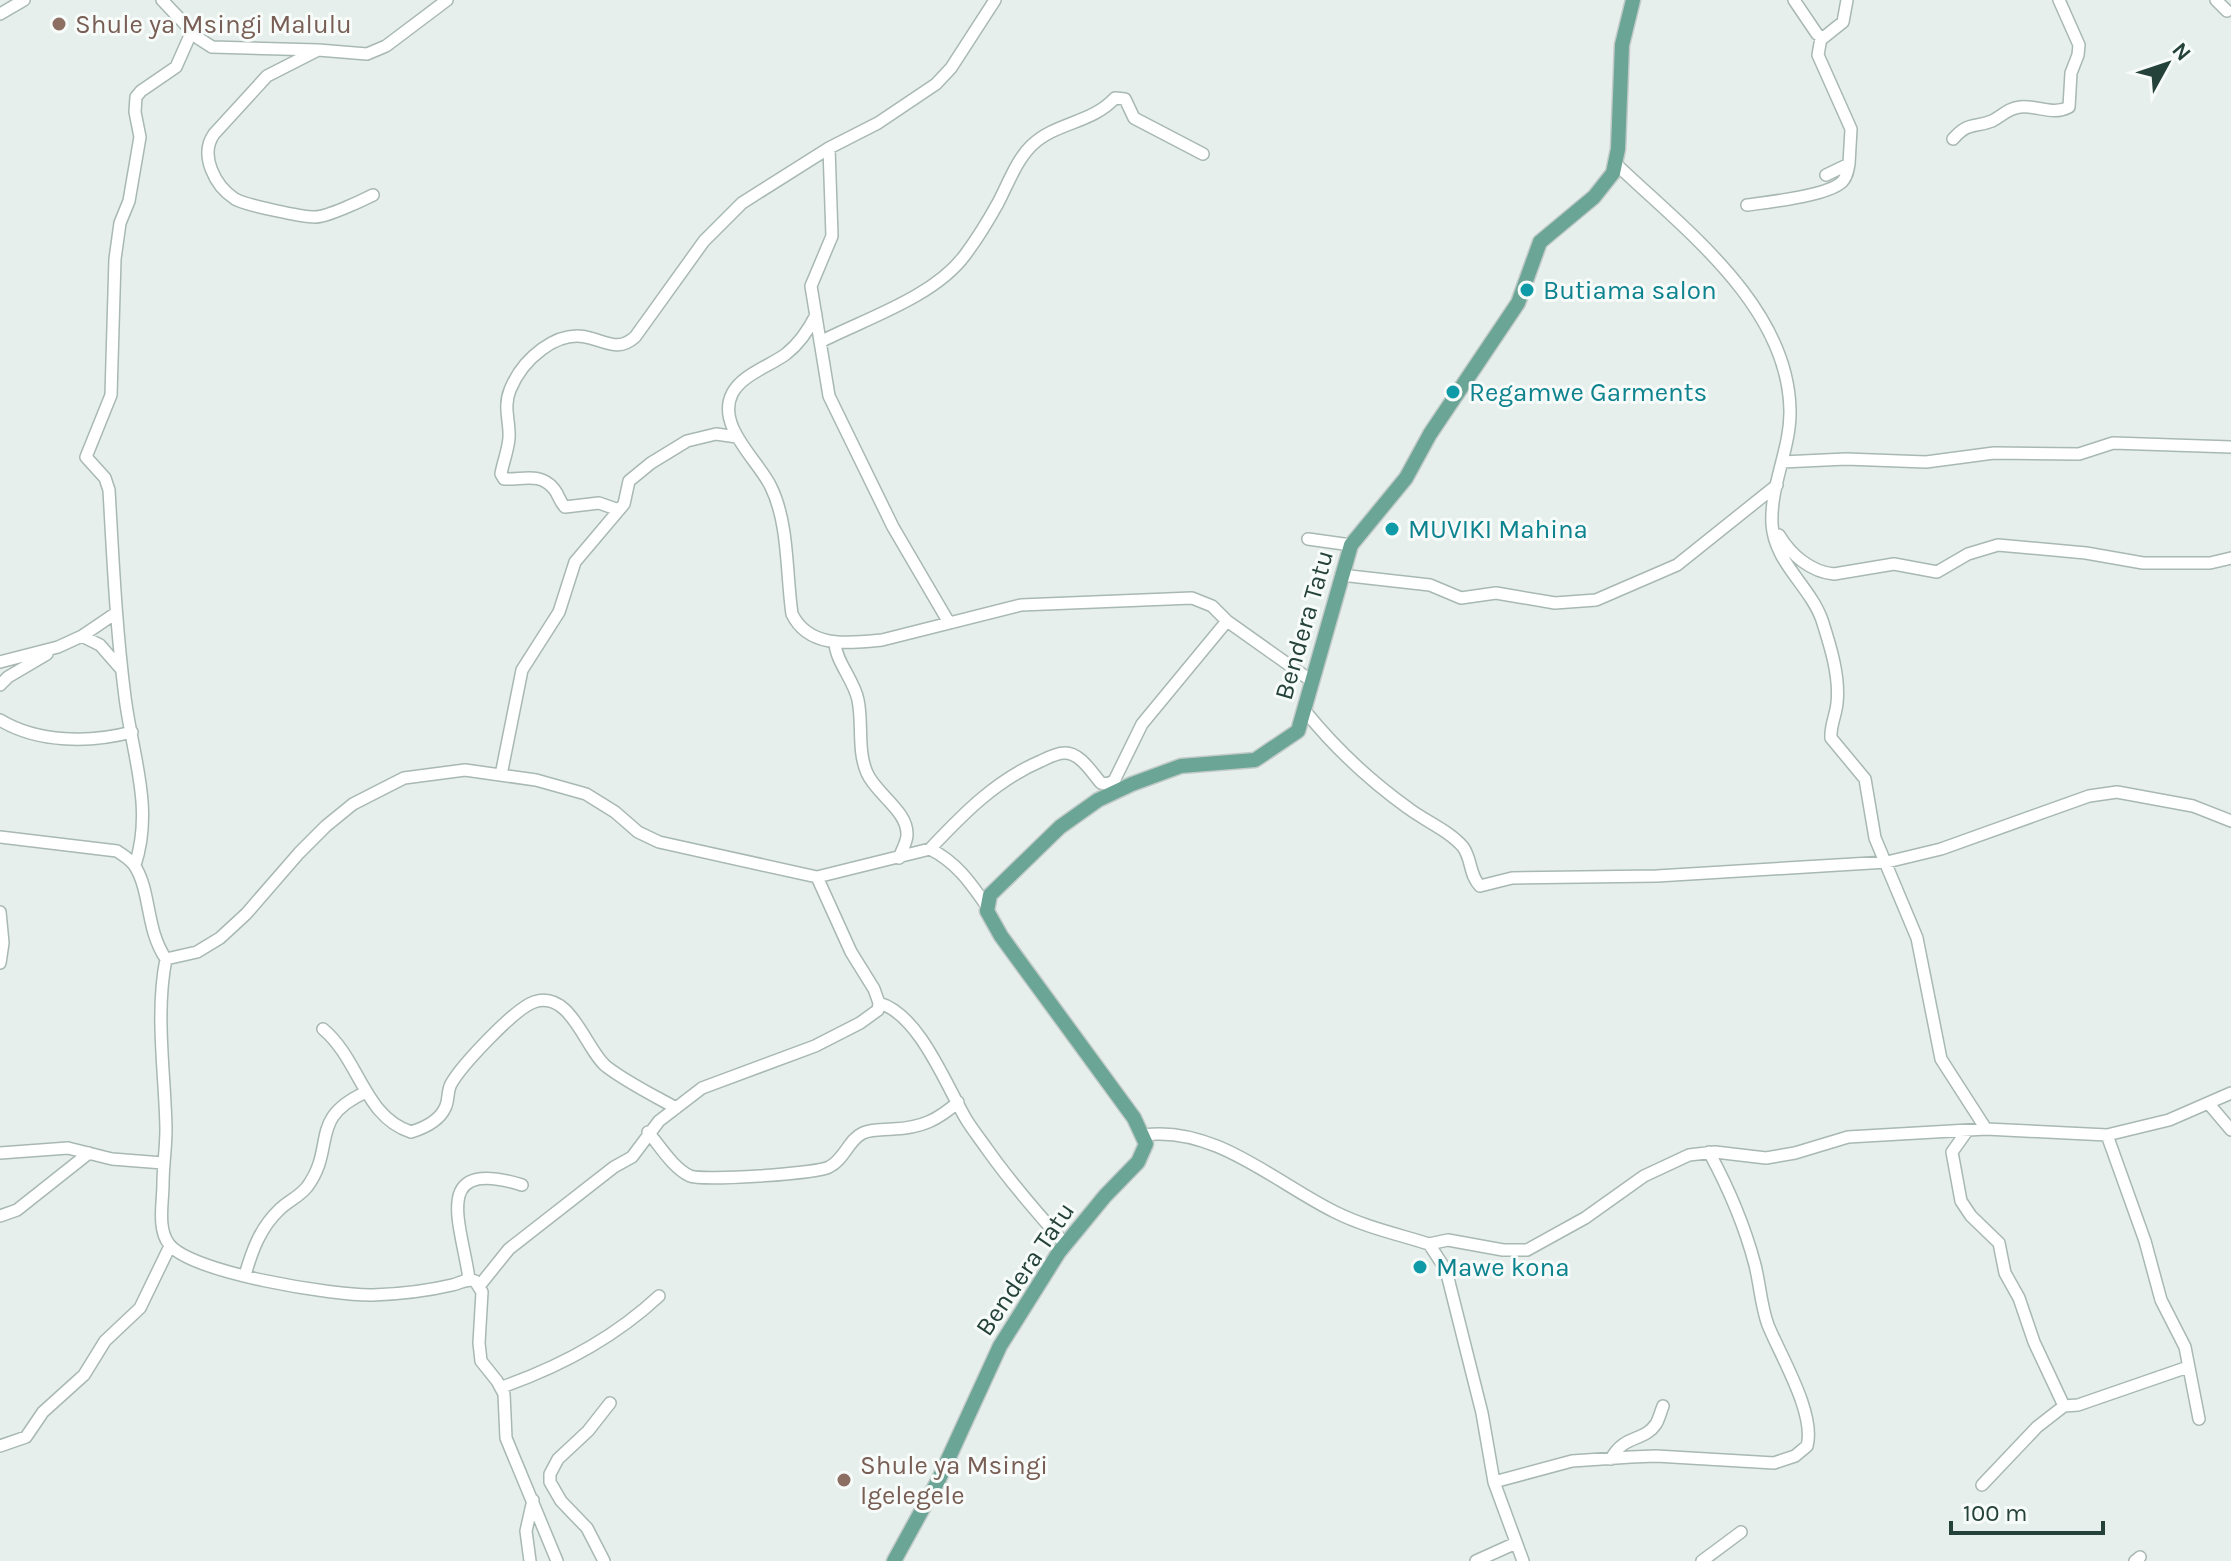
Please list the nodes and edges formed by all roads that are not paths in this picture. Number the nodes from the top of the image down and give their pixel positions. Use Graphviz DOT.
graph roads {
  1 [pos="24,0"];
  2 [pos="162,0"];
  3 [pos="447,0"];
  4 [pos="995,0"];
  5 [pos="1633,0"];
  6 [pos="1794,0"];
  7 [pos="1847,0"];
  8 [pos="2059,0"];
  9 [pos="2216,0"];
  10 [pos="2227,11"];
  11 [pos="0,14"];
  12 [pos="192,31"];
  13 [pos="1821,38"];
  14 [pos="318,50"];
  15 [pos="1953,139"];
  16 [pos="829,148"];
  17 [pos="1203,154"];
  18 [pos="1616,164"];
  19 [pos="1849,164"];
  20 [pos="1826,175"];
  21 [pos="373,195"];
  22 [pos="1747,205"];
  23 [pos="816,315"];
  24 [pos="820,342"];
  25 [pos="737,437"];
  26 [pos="2231,447"];
  27 [pos="1782,462"];
  28 [pos="1777,485"];
  29 [pos="619,510"];
  30 [pos="1771,525"];
  31 [pos="1308,539"];
  32 [pos="1351,545"];
  33 [pos="2231,558"];
  34 [pos="1341,575"];
  35 [pos="116,613"];
  36 [pos="948,621"];
  37 [pos="1227,621"];
  38 [pos="82,636"];
  39 [pos="835,643"];
  40 [pos="58,647"];
  41 [pos="0,662"];
  42 [pos="122,670"];
  43 [pos="1313,682"];
  44 [pos="0,685"];
  45 [pos="1305,711"];
  46 [pos="0,720"];
  47 [pos="132,732"];
  48 [pos="501,775"];
  49 [pos="1115,786"];
  50 [pos="2231,821"];
  51 [pos="0,837"];
  52 [pos="930,849"];
  53 [pos="899,858"];
  54 [pos="1887,862"];
  55 [pos="135,865"];
  56 [pos="817,877"];
  57 [pos="986,905"];
  58 [pos="0,912"];
  59 [pos="166,959"];
  60 [pos="0,963"];
  61 [pos="879,1003"];
  62 [pos="323,1029"];
  63 [pos="366,1092"];
  64 [pos="2231,1093"];
  65 [pos="958,1102"];
  66 [pos="2209,1104"];
  67 [pos="676,1108"];
  68 [pos="1986,1129"];
  69 [pos="2231,1130"];
  70 [pos="1967,1131"];
  71 [pos="648,1132"];
  72 [pos="1144,1135"];
  73 [pos="2107,1135"];
  74 [pos="1709,1152"];
  75 [pos="0,1153"];
  76 [pos="89,1153"];
  77 [pos="163,1163"];
  78 [pos="522,1185"];
  79 [pos="0,1216"];
  80 [pos="1429,1244"];
  81 [pos="1066,1245"];
  82 [pos="170,1246"];
  83 [pos="245,1275"];
  84 [pos="474,1282"];
  85 [pos="659,1296"];
  86 [pos="2188,1367"];
  87 [pos="502,1387"];
  88 [pos="610,1403"];
  89 [pos="1663,1406"];
  90 [pos="2064,1406"];
  91 [pos="2199,1419"];
  92 [pos="0,1446"];
  93 [pos="1611,1459"];
  94 [pos="1494,1482"];
  95 [pos="1982,1485"];
  96 [pos="533,1499"];
  97 [pos="1741,1532"];
  98 [pos="1516,1543"];
  99 [pos="530,1561"];
  100 [pos="557,1561"];
  101 [pos="604,1561"];
  102 [pos="894,1561"];
  103 [pos="1476,1561"];
  104 [pos="1523,1561"];
  105 [pos="1702,1561"];
  1 -- 11 [label="street"];
  2 -- 12 [label="street"];
  3 -- 14 [label="street"];
  4 -- 16 [label="street"];
  5 -- 18 [label="main road"];
  6 -- 13 [label="street"];
  7 -- 13 [label="street"];
  8 -- 15 [label="street"];
  9 -- 10 [label="street"];
  12 -- 14 [label="street"];
  12 -- 35 [label="street"];
  13 -- 19 [label="street"];
  14 -- 21 [label="street"];
  16 -- 23 [label="street"];
  16 -- 29 [label="street"];
  17 -- 24 [label="street"];
  18 -- 27 [label="street"];
  18 -- 32 [label="main road, Bendera Tatu"];
  19 -- 20 [label="street"];
  19 -- 22 [label="street"];
  23 -- 24 [label="street"];
  23 -- 25 [label="street"];
  24 -- 36 [label="street"];
  25 -- 29 [label="street"];
  25 -- 39 [label="street"];
  26 -- 27 [label="street"];
  27 -- 28 [label="street"];
  28 -- 30 [label="street"];
  28 -- 34 [label="street"];
  29 -- 48 [label="street"];
  30 -- 33 [label="street"];
  30 -- 54 [label="street"];
  31 -- 32 [label="street"];
  32 -- 34 [label="main road, Bendera Tatu"];
  34 -- 43 [label="main road, Bendera Tatu"];
  35 -- 38 [label="street"];
  35 -- 42 [label="street"];
  36 -- 37 [label="street"];
  36 -- 39 [label="street"];
  37 -- 43 [label="street"];
  37 -- 49 [label="street"];
  38 -- 40 [label="street"];
  38 -- 42 [label="street"];
  39 -- 53 [label="street"];
  40 -- 41 [label="street"];
  40 -- 44 [label="street"];
  42 -- 47 [label="street"];
  43 -- 45 [label="main road, Bendera Tatu"];
  45 -- 49 [label="main road, Bendera Tatu"];
  45 -- 54 [label="street"];
  46 -- 47 [label="street"];
  47 -- 55 [label="street"];
  48 -- 56 [label="street"];
  48 -- 59 [label="street"];
  49 -- 52 [label="street"];
  49 -- 57 [label="main road, Bendera Tatu"];
  50 -- 54 [label="street"];
  51 -- 55 [label="street"];
  52 -- 53 [label="street"];
  52 -- 57 [label="street"];
  53 -- 56 [label="street"];
  54 -- 68 [label="street"];
  55 -- 59 [label="street"];
  56 -- 61 [label="street"];
  57 -- 72 [label="main road"];
  58 -- 60 [label="street"];
  59 -- 77 [label="street"];
  61 -- 65 [label="street"];
  61 -- 67 [label="street"];
  62 -- 63 [label="street"];
  63 -- 67 [label="street"];
  63 -- 83 [label="street"];
  64 -- 66 [label="street"];
  65 -- 71 [label="street"];
  65 -- 81 [label="street"];
  66 -- 69 [label="street"];
  66 -- 73 [label="street"];
  67 -- 71 [label="street"];
  68 -- 70 [label="street"];
  68 -- 73 [label="street"];
  70 -- 74 [label="street"];
  70 -- 90 [label="street"];
  71 -- 84 [label="street"];
  72 -- 80 [label="street"];
  72 -- 81 [label="main road, Bendera Tatu"];
  73 -- 86 [label="street"];
  74 -- 80 [label="street"];
  74 -- 93 [label="street"];
  75 -- 76 [label="street"];
  76 -- 77 [label="street"];
  76 -- 79 [label="street"];
  77 -- 82 [label="street"];
  78 -- 84 [label="street"];
  80 -- 94 [label="street"];
  81 -- 102 [label="main road, Bendera Tatu"];
  82 -- 83 [label="street"];
  82 -- 92 [label="street"];
  83 -- 84 [label="street"];
  84 -- 87 [label="street"];
  85 -- 87 [label="street"];
  86 -- 90 [label="street"];
  86 -- 91 [label="street"];
  87 -- 96 [label="street"];
  88 -- 101 [label="street"];
  89 -- 93 [label="street"];
  90 -- 95 [label="street"];
  93 -- 94 [label="street"];
  94 -- 98 [label="street"];
  96 -- 99 [label="street"];
  96 -- 100 [label="street"];
  97 -- 105 [label="street"];
  98 -- 103 [label="street"];
  98 -- 104 [label="street"];
}
